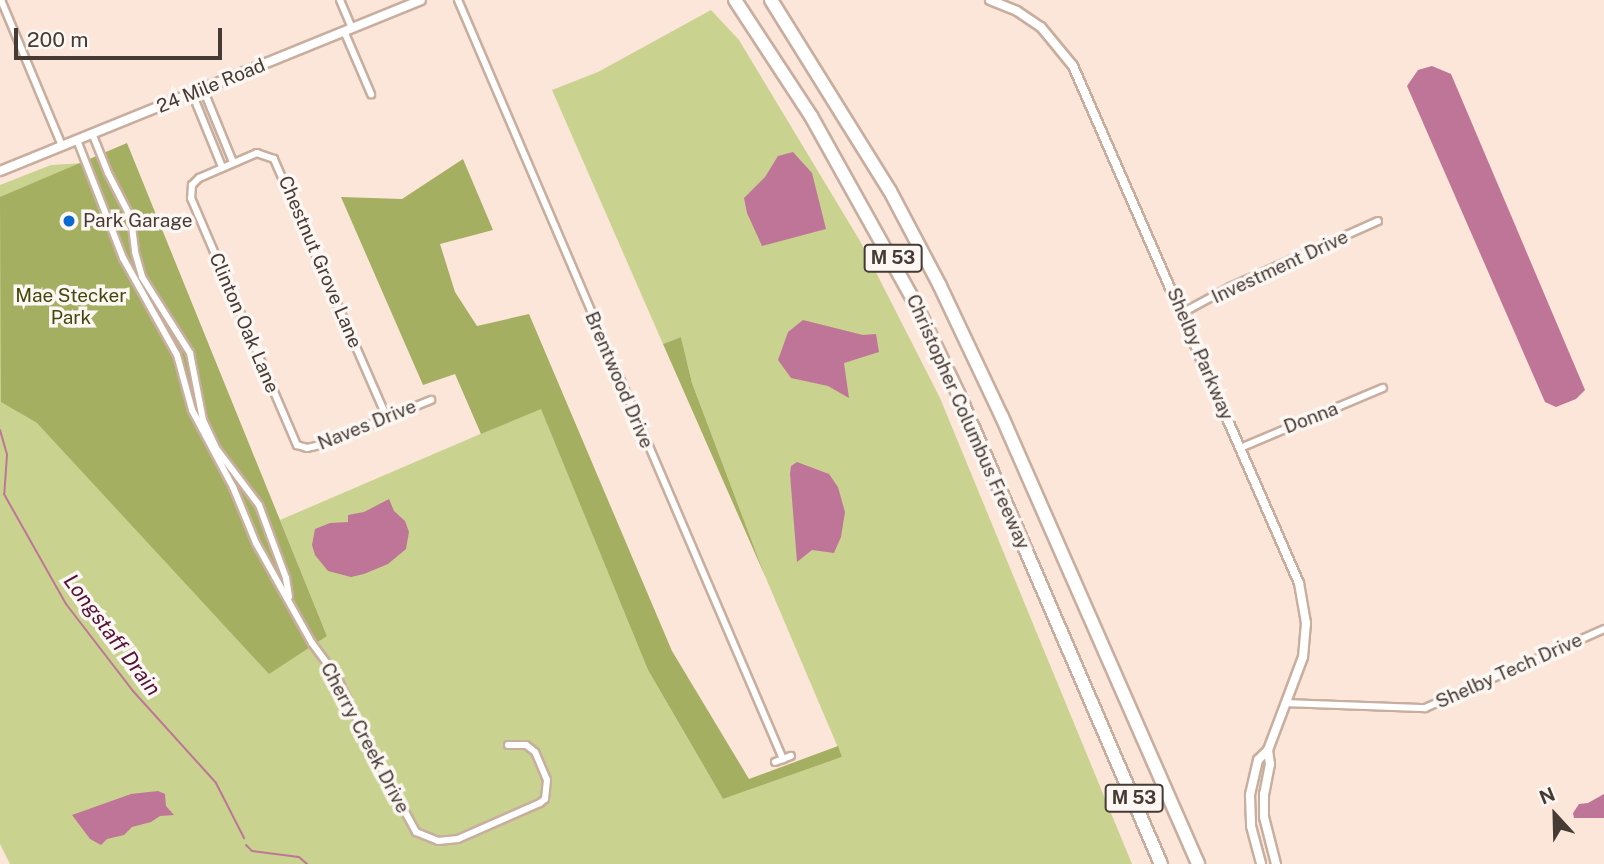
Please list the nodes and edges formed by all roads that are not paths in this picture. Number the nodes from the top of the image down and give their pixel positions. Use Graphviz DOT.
graph roads {
  1 [pos="1,0"];
  2 [pos="340,0"];
  3 [pos="421,0"];
  4 [pos="458,0"];
  5 [pos="735,0"];
  6 [pos="771,0"];
  7 [pos="990,0"];
  8 [pos="348,29"];
  9 [pos="203,89"];
  10 [pos="192,93"];
  11 [pos="371,94"];
  12 [pos="92,133"];
  13 [pos="77,140"];
  14 [pos="62,146"];
  15 [pos="233,162"];
  16 [pos="222,167"];
  17 [pos="0,171"];
  18 [pos="111,181"];
  19 [pos="97,187"];
  20 [pos="1378,221"];
  21 [pos="145,290"];
  22 [pos="1182,313"];
  23 [pos="1383,388"];
  24 [pos="431,400"];
  25 [pos="387,418"];
  26 [pos="302,448"];
  27 [pos="1240,448"];
  28 [pos="214,449"];
  29 [pos="280,559"];
  30 [pos="268,566"];
  31 [pos="289,598"];
  32 [pos="1604,629"];
  33 [pos="1287,703"];
  34 [pos="508,745"];
  35 [pos="1268,750"];
  36 [pos="791,756"];
  37 [pos="1253,836"];
  38 [pos="1268,842"];
  39 [pos="1161,864"];
  40 [pos="1198,864"];
  41 [pos="1261,864"];
  42 [pos="1276,864"];
  1 -- 14 [label="street"];
  2 -- 8 [label="street"];
  3 -- 8 [label="street, 24 Mile Road"];
  4 -- 36 [label="street, Brentwood Drive"];
  5 -- 39 [label="highway, Christopher Columbus Freeway / M 53"];
  6 -- 40 [label="highway, Christopher Columbus Freeway / M 53"];
  7 -- 22 [label="street, Shelby Parkway"];
  8 -- 9 [label="street, 24 Mile Road"];
  8 -- 11 [label="street"];
  9 -- 10 [label="street, 24 Mile Road"];
  9 -- 15 [label="street"];
  10 -- 12 [label="street, 24 Mile Road"];
  10 -- 16 [label="street"];
  12 -- 13 [label="street, 24 Mile Road"];
  12 -- 18 [label="street, Cherry Creek Drive"];
  13 -- 14 [label="street, 24 Mile Road"];
  13 -- 19 [label="street, Cherry Creek Drive"];
  14 -- 17 [label="street, 24 Mile Road"];
  15 -- 16 [label="street, Chestnut Grove Lane"];
  15 -- 25 [label="street, Chestnut Grove Lane"];
  16 -- 26 [label="street, Clinton Oak Lane"];
  18 -- 19 [label="street"];
  18 -- 21 [label="street, Cherry Creek Drive"];
  19 -- 21 [label="street, Cherry Creek Drive"];
  20 -- 22 [label="street, Investment Drive"];
  21 -- 28 [label="street, Cherry Creek Drive"];
  21 -- 28 [label="street, Cherry Creek Drive"];
  22 -- 27 [label="street, Shelby Parkway"];
  23 -- 27 [label="street, Donna"];
  24 -- 25 [label="street, Naves Drive"];
  25 -- 26 [label="street, Naves Drive"];
  27 -- 33 [label="street, Shelby Parkway"];
  28 -- 29 [label="street, Cherry Creek Drive"];
  28 -- 30 [label="street, Cherry Creek Drive"];
  29 -- 30 [label="street"];
  29 -- 31 [label="street, Cherry Creek Drive"];
  30 -- 31 [label="street, Cherry Creek Drive"];
  31 -- 34 [label="street, Cherry Creek Drive"];
  32 -- 33 [label="street, Shelby Tech Drive"];
  33 -- 35 [label="street, Shelby Parkway"];
  35 -- 37 [label="street, Shelby Parkway"];
  35 -- 38 [label="street, Shelby Parkway"];
  37 -- 38 [label="street"];
  37 -- 41 [label="street, Shelby Parkway"];
  38 -- 42 [label="street, Shelby Parkway"];
}
